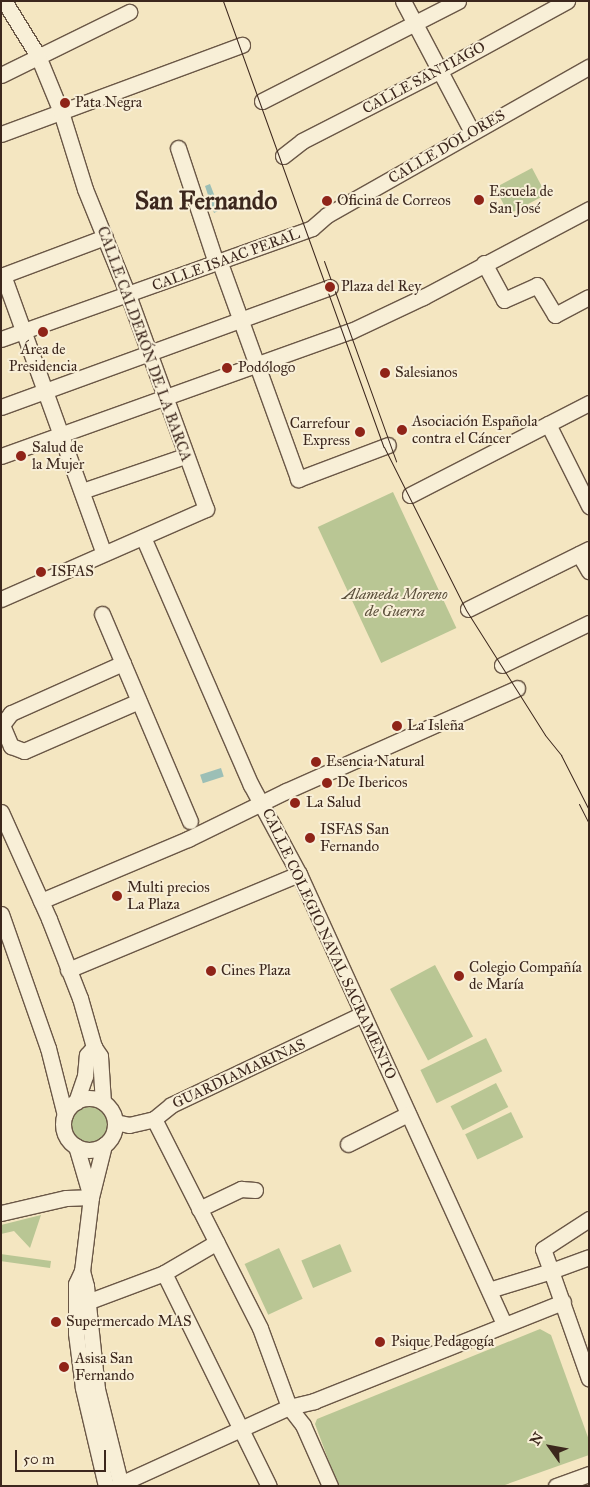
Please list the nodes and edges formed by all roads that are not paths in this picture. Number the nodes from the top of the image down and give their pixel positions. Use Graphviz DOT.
graph roads {
  1 [pos="403,1"];
  2 [pos="458,1"];
  3 [pos="567,1"];
  4 [pos="6,5"];
  5 [pos="129,12"];
  6 [pos="414,25"];
  7 [pos="242,45"];
  8 [pos="38,56"];
  9 [pos="589,67"];
  10 [pos="439,72"];
  11 [pos="1,75"];
  12 [pos="262,101"];
  13 [pos="61,112"];
  14 [pos="472,132"];
  15 [pos="1,134"];
  16 [pos="178,148"];
  17 [pos="283,156"];
  18 [pos="589,209"];
  19 [pos="308,230"];
  20 [pos="106,237"];
  21 [pos="218,261"];
  22 [pos="484,263"];
  23 [pos="2,275"];
  24 [pos="330,287"];
  25 [pos="128,295"];
  26 [pos="589,297"];
  27 [pos="240,320"];
  28 [pos="24,331"];
  29 [pos="1,339"];
  30 [pos="148,354"];
  31 [pos="257,365"];
  32 [pos="45,390"];
  33 [pos="164,399"];
  34 [pos="589,403"];
  35 [pos="1,407"];
  36 [pos="548,424"];
  37 [pos="61,434"];
  38 [pos="388,445"];
  39 [pos="1,456"];
  40 [pos="185,456"];
  41 [pos="82,491"];
  42 [pos="410,495"];
  43 [pos="589,506"];
  44 [pos="143,537"];
  45 [pos="103,552"];
  46 [pos="584,552"];
  47 [pos="589,571"];
  48 [pos="1,599"];
  49 [pos="468,609"];
  50 [pos="102,614"];
  51 [pos="589,623"];
  52 [pos="123,663"];
  53 [pos="502,665"];
  54 [pos="517,688"];
  55 [pos="139,701"];
  56 [pos="262,804"];
  57 [pos="1,812"];
  58 [pos="190,821"];
  59 [pos="299,874"];
  60 [pos="41,902"];
  61 [pos="1,914"];
  62 [pos="68,970"];
  63 [pos="363,1014"];
  64 [pos="94,1047"];
  65 [pos="76,1102"];
  66 [pos="102,1102"];
  67 [pos="65,1114"];
  68 [pos="408,1114"];
  69 [pos="154,1119"];
  70 [pos="115,1122"];
  71 [pos="348,1144"];
  72 [pos="104,1145"];
  73 [pos="76,1146"];
  74 [pos="254,1190"];
  75 [pos="91,1196"];
  76 [pos="199,1209"];
  77 [pos="1,1213"];
  78 [pos="589,1219"];
  79 [pos="217,1242"];
  80 [pos="589,1257"];
  81 [pos="82,1271"];
  82 [pos="551,1271"];
  83 [pos="164,1273"];
  84 [pos="489,1290"];
  85 [pos="87,1302"];
  86 [pos="563,1302"];
  87 [pos="504,1324"];
  88 [pos="589,1379"];
  89 [pos="289,1407"];
  90 [pos="240,1427"];
  91 [pos="589,1474"];
  92 [pos="116,1485"];
  93 [pos="269,1486"];
  94 [pos="330,1486"];
  95 [pos="556,1486"];
  1 -- 6 [label="street"];
  2 -- 6 [label="street"];
  3 -- 10 [label="street, CALLE SANTIAGO"];
  4 -- 8 [label="street, CALLE CALDERÓN DE LA BARCA"];
  5 -- 8 [label="street"];
  6 -- 10 [label="street"];
  6 -- 12 [label="street"];
  7 -- 13 [label="street"];
  8 -- 11 [label="street"];
  8 -- 13 [label="street, CALLE CALDERÓN DE LA BARCA"];
  9 -- 14 [label="street, CALLE DOLORES"];
  10 -- 14 [label="street"];
  10 -- 17 [label="street, CALLE SANTIAGO"];
  13 -- 15 [label="street"];
  13 -- 20 [label="street, CALLE CALDERÓN DE LA BARCA"];
  14 -- 19 [label="street, CALLE DOLORES"];
  16 -- 21 [label="street"];
  18 -- 22 [label="street"];
  19 -- 21 [label="street, CALLE ISAAC PERAL"];
  20 -- 23 [label="street"];
  20 -- 25 [label="street, CALLE CALDERÓN DE LA BARCA"];
  21 -- 25 [label="street, CALLE ISAAC PERAL"];
  21 -- 27 [label="street"];
  22 -- 26 [label="street"];
  22 -- 31 [label="street"];
  23 -- 28 [label="street"];
  24 -- 27 [label="street"];
  25 -- 28 [label="street, CALLE ISAAC PERAL"];
  25 -- 30 [label="street, CALLE CALDERÓN DE LA BARCA"];
  27 -- 30 [label="street"];
  27 -- 31 [label="street"];
  28 -- 29 [label="street, CALLE ISAAC PERAL"];
  28 -- 32 [label="street"];
  30 -- 32 [label="street"];
  30 -- 33 [label="street, CALLE CALDERÓN DE LA BARCA"];
  31 -- 33 [label="street"];
  31 -- 38 [label="street"];
  32 -- 35 [label="street"];
  32 -- 37 [label="street"];
  33 -- 37 [label="street"];
  33 -- 40 [label="street, CALLE CALDERÓN DE LA BARCA"];
  34 -- 36 [label="street"];
  36 -- 42 [label="street"];
  36 -- 43 [label="street"];
  37 -- 39 [label="street"];
  37 -- 41 [label="street"];
  40 -- 41 [label="street"];
  40 -- 44 [label="street, CALLE CALDERÓN DE LA BARCA"];
  41 -- 45 [label="street"];
  44 -- 45 [label="street"];
  44 -- 56 [label="street, CALLE COLEGIO NAVAL SACRAMENTO"];
  45 -- 48 [label="street"];
  46 -- 47 [label="street"];
  46 -- 49 [label="street"];
  50 -- 52 [label="street"];
  51 -- 53 [label="street"];
  52 -- 55 [label="street"];
  52 -- 55 [label="street"];
  54 -- 56 [label="street"];
  55 -- 58 [label="street"];
  56 -- 59 [label="street, CALLE COLEGIO NAVAL SACRAMENTO"];
  56 -- 60 [label="street"];
  57 -- 60 [label="street"];
  59 -- 62 [label="street"];
  59 -- 63 [label="street, CALLE COLEGIO NAVAL SACRAMENTO"];
  60 -- 62 [label="street"];
  61 -- 67 [label="street"];
  62 -- 64 [label="street"];
  63 -- 68 [label="street, CALLE COLEGIO NAVAL SACRAMENTO"];
  63 -- 69 [label="street, GUARDIAMARINAS"];
  64 -- 65 [label="street"];
  64 -- 66 [label="street"];
  65 -- 66 [label="street"];
  65 -- 67 [label="street"];
  66 -- 70 [label="street"];
  67 -- 73 [label="street"];
  68 -- 71 [label="street"];
  68 -- 84 [label="street, CALLE COLEGIO NAVAL SACRAMENTO"];
  69 -- 70 [label="street, GUARDIAMARINAS"];
  69 -- 76 [label="street"];
  70 -- 72 [label="street"];
  72 -- 73 [label="street"];
  72 -- 75 [label="street"];
  73 -- 75 [label="street"];
  74 -- 76 [label="street"];
  75 -- 77 [label="street"];
  75 -- 81 [label="street"];
  76 -- 79 [label="street"];
  78 -- 82 [label="street"];
  79 -- 83 [label="street"];
  79 -- 89 [label="street"];
  80 -- 82 [label="street"];
  81 -- 85 [label="street"];
  81 -- 92 [label="street"];
  82 -- 84 [label="street"];
  82 -- 86 [label="street"];
  83 -- 85 [label="street"];
  83 -- 90 [label="street"];
  84 -- 87 [label="street, CALLE COLEGIO NAVAL SACRAMENTO"];
  85 -- 92 [label="street"];
  86 -- 87 [label="street"];
  86 -- 88 [label="street"];
  87 -- 89 [label="street"];
  89 -- 90 [label="street"];
  89 -- 94 [label="street"];
  90 -- 92 [label="street"];
  90 -- 93 [label="street"];
  91 -- 95 [label="street"];
}
